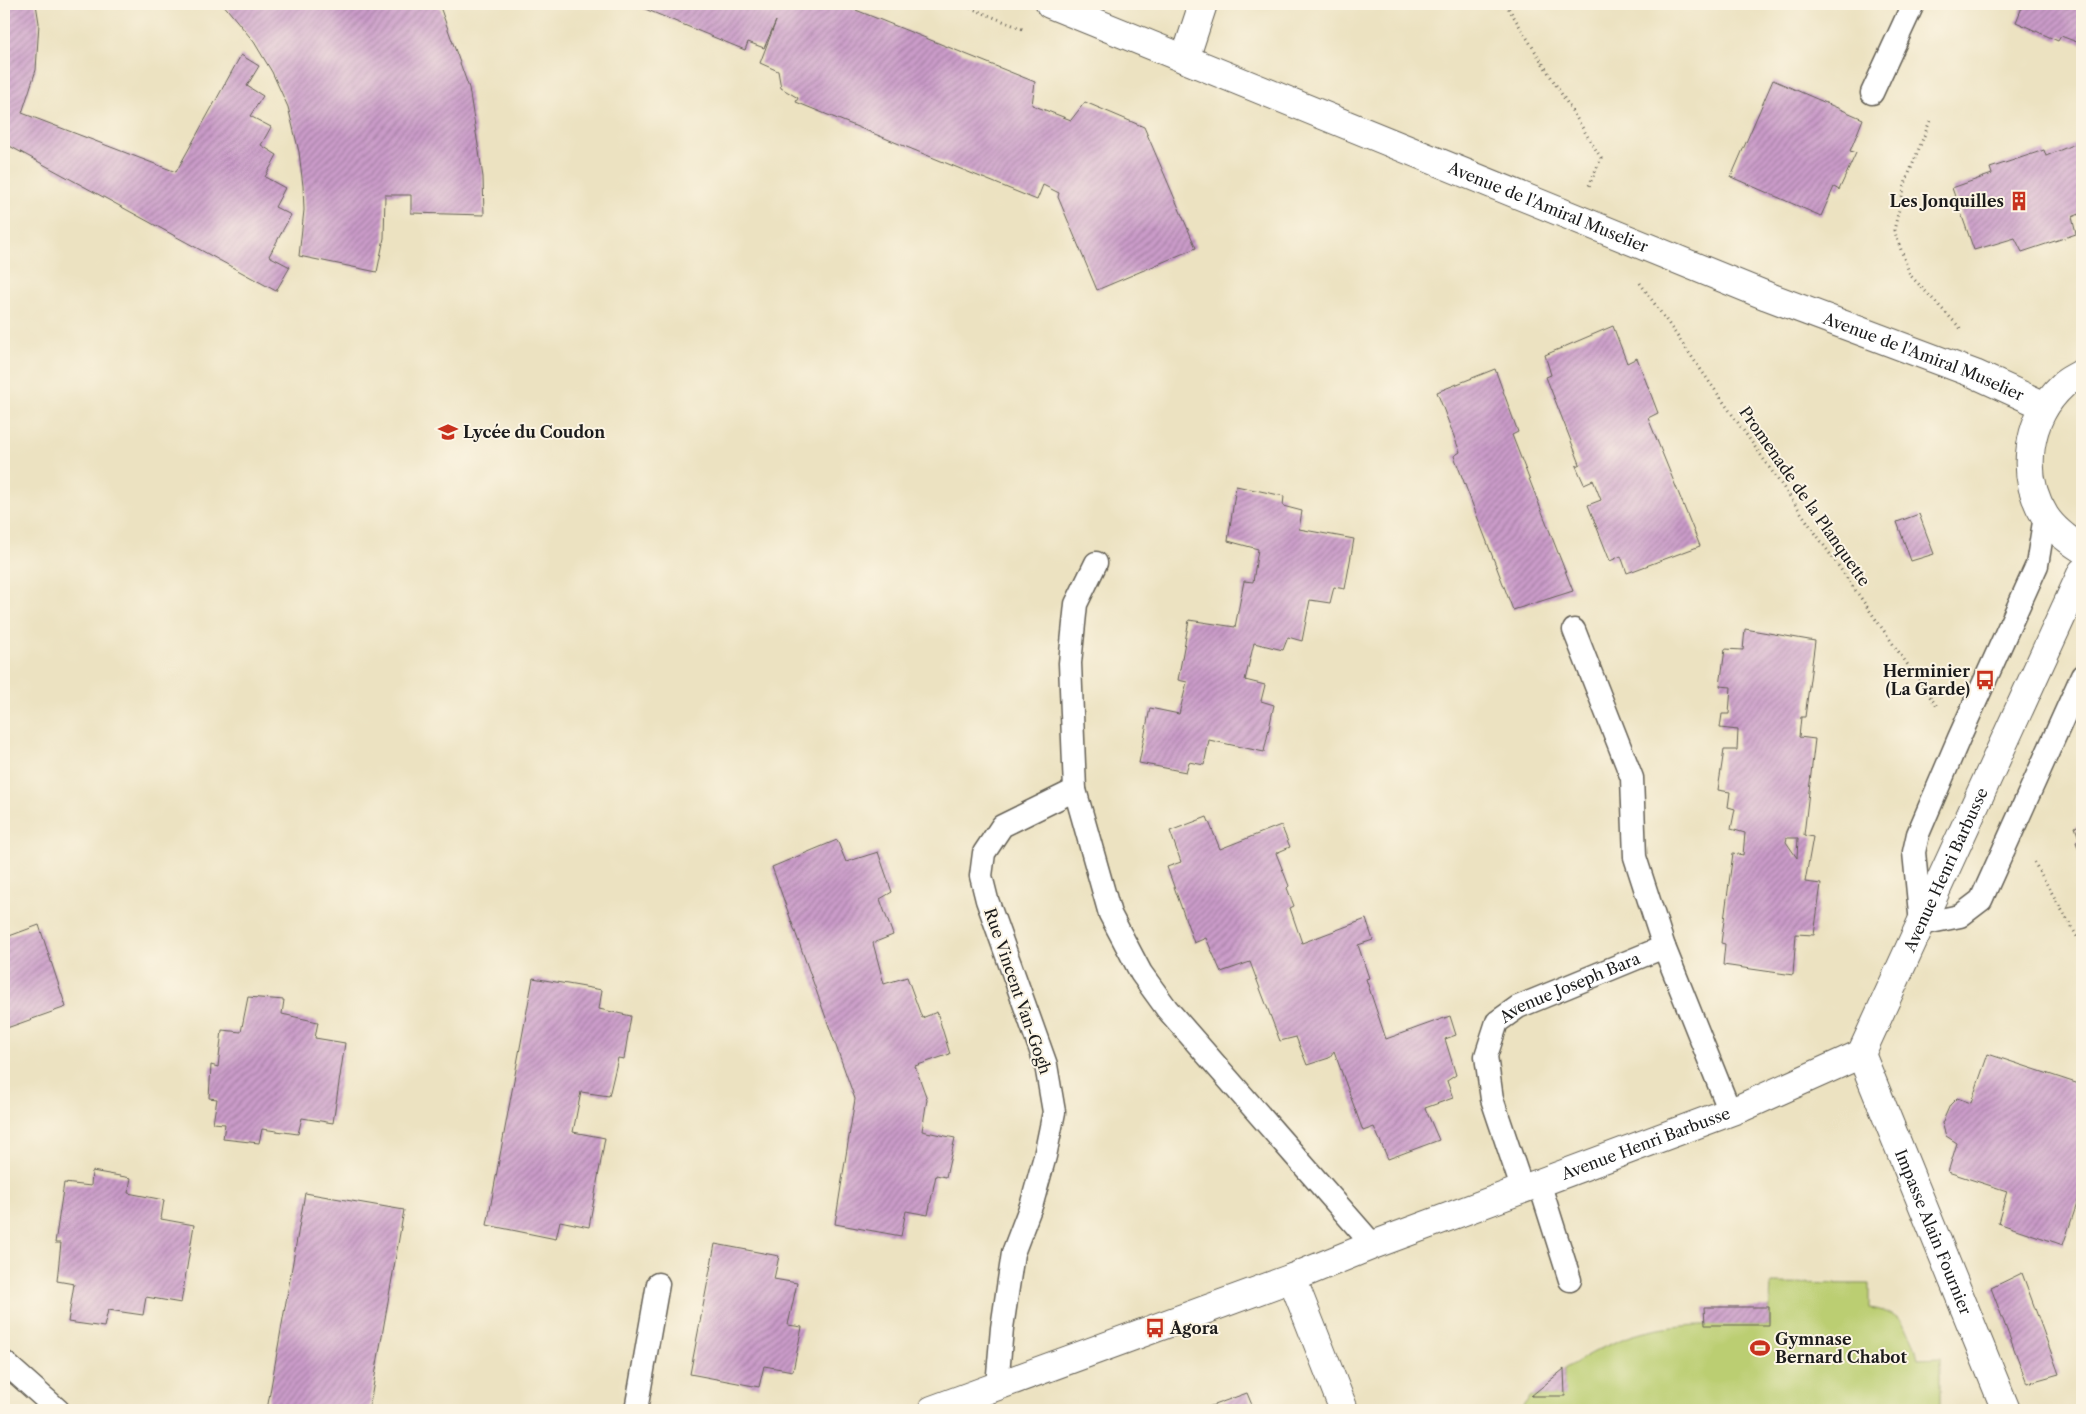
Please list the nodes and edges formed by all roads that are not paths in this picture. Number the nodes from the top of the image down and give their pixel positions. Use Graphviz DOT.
graph roads {
  1 [pos="1050,4"];
  2 [pos="1203,4"];
  3 [pos="1913,4"];
  4 [pos="1185,59"];
  5 [pos="1872,92"];
  6 [pos="2082,373"];
  7 [pos="2045,406"];
  8 [pos="2045,516"];
  9 [pos="2082,549"];
  10 [pos="1096,563"];
  11 [pos="2082,572"];
  12 [pos="1574,630"];
  13 [pos="2082,676"];
  14 [pos="1075,790"];
  15 [pos="1921,924"];
  16 [pos="1664,947"];
  17 [pos="1861,1054"];
  18 [pos="1730,1112"];
  19 [pos="1531,1185"];
  20 [pos="1373,1245"];
  21 [pos="1292,1278"];
  22 [pos="1570,1280"];
  23 [pos="658,1284"];
  24 [pos="4,1362"];
  25 [pos="997,1386"];
  26 [pos="58,1410"];
  27 [pos="636,1410"];
  28 [pos="932,1410"];
  29 [pos="1344,1410"];
  30 [pos="2006,1410"];
  1 -- 4 [label="street, Avenue de l'Amiral Muselier"];
  2 -- 4 [label="street"];
  3 -- 5 [label="lane"];
  4 -- 7 [label="street, Avenue de l'Amiral Muselier"];
  6 -- 7 [label="street"];
  7 -- 8 [label="street"];
  8 -- 9 [label="street"];
  8 -- 15 [label="lane"];
  10 -- 14 [label="lane"];
  11 -- 15 [label="street, Avenue Henri Barbusse"];
  12 -- 16 [label="lane"];
  13 -- 15 [label="lane"];
  14 -- 20 [label="lane"];
  14 -- 25 [label="lane, Rue Vincent Van-Gogh"];
  15 -- 17 [label="street, Avenue Henri Barbusse"];
  16 -- 18 [label="lane"];
  16 -- 19 [label="lane, Avenue Joseph Bara"];
  17 -- 18 [label="street, Avenue Henri Barbusse"];
  17 -- 30 [label="street, Impasse Alain Fournier"];
  18 -- 19 [label="street, Avenue Henri Barbusse"];
  19 -- 20 [label="street, Avenue Henri Barbusse"];
  19 -- 22 [label="lane, Avenue Joseph Bara"];
  20 -- 21 [label="street, Avenue Henri Barbusse"];
  21 -- 25 [label="street, Avenue Henri Barbusse"];
  21 -- 29 [label="street"];
  23 -- 27 [label="lane"];
  24 -- 26 [label="lane"];
  25 -- 28 [label="street, Avenue Henri Barbusse"];
}
